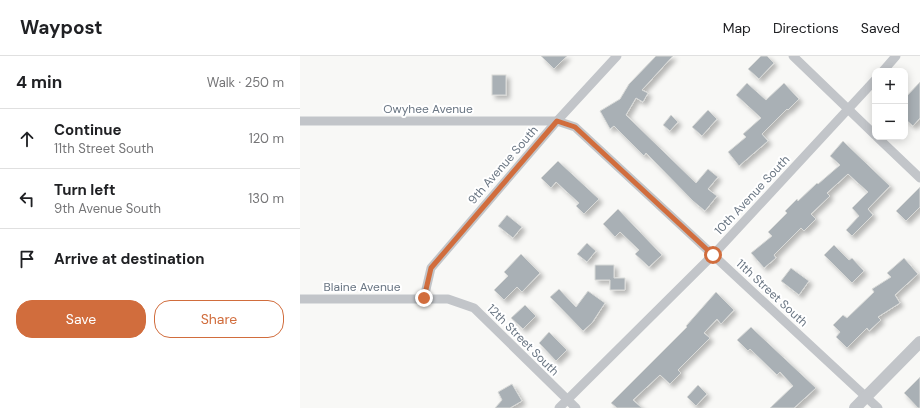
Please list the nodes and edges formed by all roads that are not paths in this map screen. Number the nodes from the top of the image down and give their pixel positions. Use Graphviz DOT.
graph roads {
  1 [pos="617,56"];
  2 [pos="793,56"];
  3 [pos="896,56"];
  4 [pos="886,68"];
  5 [pos="872,83"];
  6 [pos="848,110"];
  7 [pos="300,121"];
  8 [pos="557,121"];
  9 [pos="872,132"];
  10 [pos="880,140"];
  11 [pos="920,178"];
  12 [pos="713,255"];
  13 [pos="424,298"];
  14 [pos="300,299"];
  15 [pos="920,342"];
  16 [pos="866,397"];
  17 [pos="567,400"];
  18 [pos="559,408"];
  19 [pos="576,408"];
  20 [pos="855,408"];
  21 [pos="878,408"];
  1 -- 8 [label="street, 9th Avenue South"];
  2 -- 6 [label="street"];
  3 -- 4 [label="street"];
  5 -- 6 [label="street, 10th Avenue South"];
  6 -- 9 [label="street"];
  6 -- 12 [label="street, 10th Avenue South"];
  7 -- 8 [label="street, Owyhee Avenue"];
  8 -- 12 [label="street, 11th Street South"];
  8 -- 13 [label="street, 9th Avenue South"];
  10 -- 11 [label="street"];
  12 -- 16 [label="street, 11th Street South"];
  12 -- 17 [label="street, 10th Avenue South"];
  13 -- 14 [label="street, Blaine Avenue"];
  13 -- 17 [label="street, 12th Street South"];
  15 -- 16 [label="street"];
  16 -- 20 [label="street"];
  16 -- 21 [label="street, 11th Street South"];
  17 -- 18 [label="street, 10th Avenue South"];
  17 -- 19 [label="street, 12th Street South"];
}
